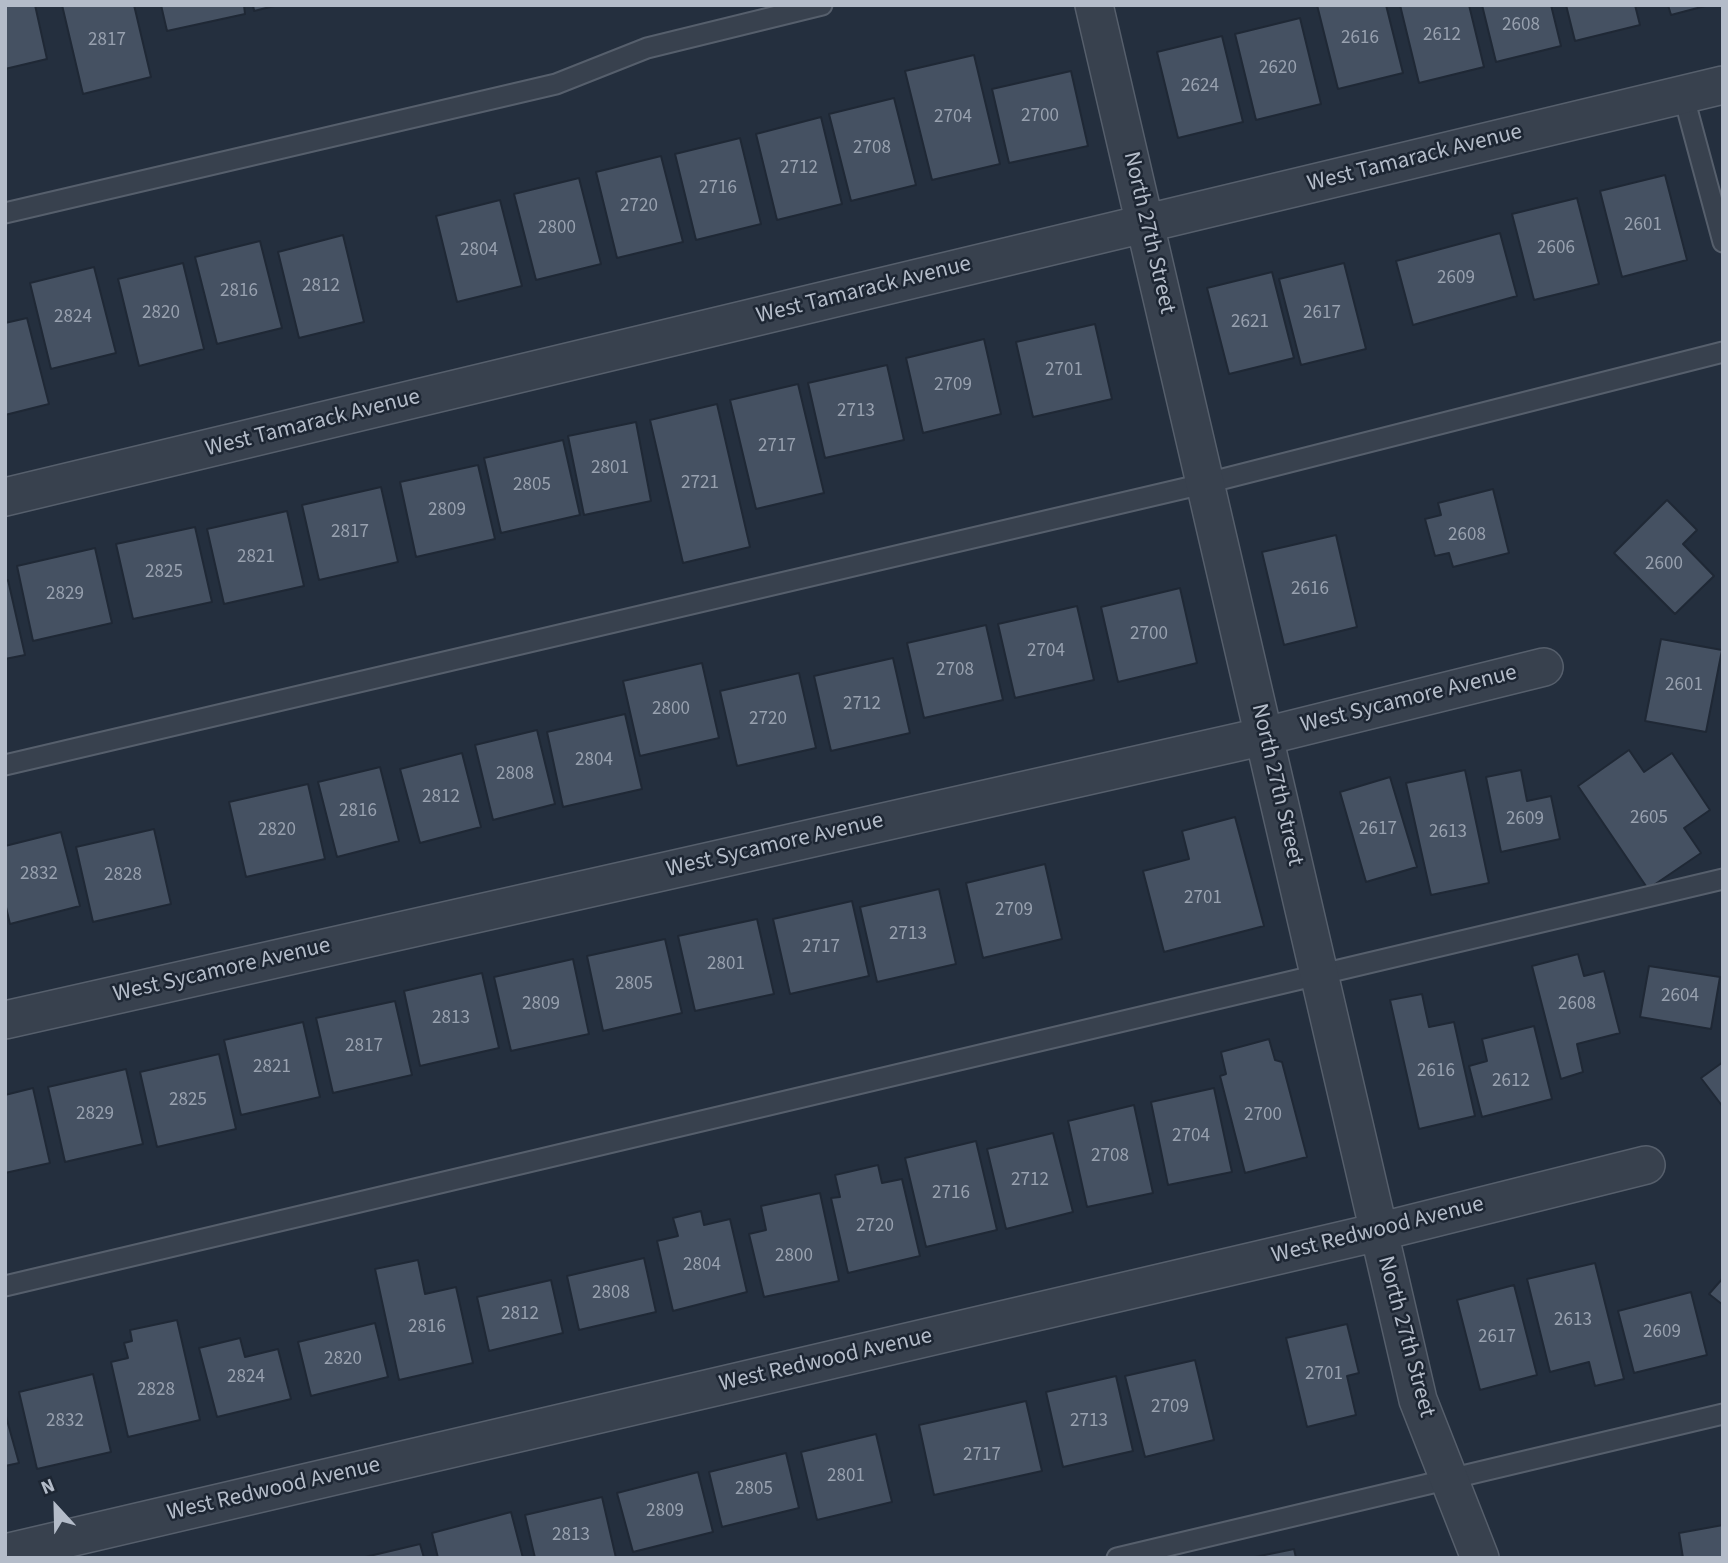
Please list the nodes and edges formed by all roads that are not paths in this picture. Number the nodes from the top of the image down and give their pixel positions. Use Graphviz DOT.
graph roads {
  1 [pos="821,5"];
  2 [pos="1094,5"];
  3 [pos="1723,85"];
  4 [pos="1683,94"];
  5 [pos="5,213"];
  6 [pos="1147,223"];
  7 [pos="1723,242"];
  8 [pos="1723,352"];
  9 [pos="1207,483"];
  10 [pos="5,497"];
  11 [pos="1544,667"];
  12 [pos="1265,736"];
  13 [pos="5,765"];
  14 [pos="1723,879"];
  15 [pos="1319,975"];
  16 [pos="5,1020"];
  17 [pos="1646,1165"];
  18 [pos="1378,1231"];
  19 [pos="5,1286"];
  20 [pos="1723,1414"];
  21 [pos="1450,1481"];
  22 [pos="5,1553"];
  23 [pos="1117,1558"];
  24 [pos="1480,1558"];
  1 -- 5 [label="lane"];
  2 -- 6 [label="street, North 27th Street"];
  3 -- 4 [label="street, West Tamarack Avenue"];
  4 -- 6 [label="street, West Tamarack Avenue"];
  4 -- 7 [label="lane"];
  6 -- 9 [label="street, North 27th Street"];
  6 -- 10 [label="street, West Tamarack Avenue"];
  8 -- 9 [label="lane"];
  9 -- 12 [label="street, North 27th Street"];
  9 -- 13 [label="lane"];
  11 -- 12 [label="street, West Sycamore Avenue"];
  12 -- 15 [label="street, North 27th Street"];
  12 -- 16 [label="street, West Sycamore Avenue"];
  14 -- 15 [label="lane"];
  15 -- 18 [label="street, North 27th Street"];
  15 -- 19 [label="lane"];
  17 -- 18 [label="street, West Redwood Avenue"];
  18 -- 21 [label="street, North 27th Street"];
  18 -- 22 [label="street, West Redwood Avenue"];
  20 -- 21 [label="lane"];
  21 -- 23 [label="lane"];
  21 -- 24 [label="street, North 27th Street"];
}
